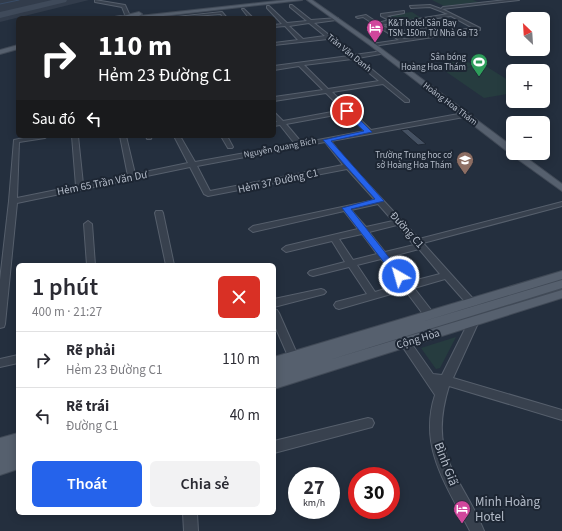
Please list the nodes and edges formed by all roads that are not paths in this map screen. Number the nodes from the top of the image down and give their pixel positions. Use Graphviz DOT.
graph roads {
  1 [pos="265,0"];
  2 [pos="277,0"];
  3 [pos="287,0"];
  4 [pos="300,0"];
  5 [pos="309,0"];
  6 [pos="426,0"];
  7 [pos="517,0"];
  8 [pos="96,1"];
  9 [pos="291,6"];
  10 [pos="268,7"];
  11 [pos="411,7"];
  12 [pos="211,9"];
  13 [pos="243,10"];
  14 [pos="402,12"];
  15 [pos="197,13"];
  16 [pos="453,15"];
  17 [pos="125,16"];
  18 [pos="143,16"];
  19 [pos="183,16"];
  20 [pos="224,16"];
  21 [pos="249,16"];
  22 [pos="358,17"];
  23 [pos="336,19"];
  24 [pos="429,19"];
  25 [pos="311,22"];
  26 [pos="286,25"];
  27 [pos="378,25"];
  28 [pos="276,26"];
  29 [pos="443,26"];
  30 [pos="455,33"];
  31 [pos="392,34"];
  32 [pos="329,37"];
  33 [pos="302,41"];
  34 [pos="404,41"];
  35 [pos="276,44"];
  36 [pos="373,45"];
  37 [pos="16,48"];
  38 [pos="16,51"];
  39 [pos="0,52"];
  40 [pos="383,53"];
  41 [pos="0,56"];
  42 [pos="354,57"];
  43 [pos="300,64"];
  44 [pos="277,67"];
  45 [pos="384,82"];
  46 [pos="326,91"];
  47 [pos="276,99"];
  48 [pos="407,101"];
  49 [pos="347,111"];
  50 [pos="464,115"];
  51 [pos="278,124"];
  52 [pos="369,132"];
  53 [pos="33,138"];
  54 [pos="75,138"];
  55 [pos="123,138"];
  56 [pos="178,138"];
  57 [pos="225,138"];
  58 [pos="327,140"];
  59 [pos="300,145"];
  60 [pos="230,146"];
  61 [pos="506,146"];
  62 [pos="525,160"];
  63 [pos="191,165"];
  64 [pos="349,166"];
  65 [pos="132,177"];
  66 [pos="80,187"];
  67 [pos="562,188"];
  68 [pos="13,201"];
  69 [pos="380,201"];
  70 [pos="562,204"];
  71 [pos="346,208"];
  72 [pos="159,213"];
  73 [pos="399,222"];
  74 [pos="88,224"];
  75 [pos="253,229"];
  76 [pos="9,231"];
  77 [pos="363,231"];
  78 [pos="0,232"];
  79 [pos="334,238"];
  80 [pos="419,244"];
  81 [pos="286,249"];
  82 [pos="383,256"];
  83 [pos="91,263"];
  84 [pos="170,263"];
  85 [pos="351,264"];
  86 [pos="313,273"];
  87 [pos="447,275"];
  88 [pos="562,275"];
  89 [pos="562,284"];
  90 [pos="407,286"];
  91 [pos="321,292"];
  92 [pos="562,294"];
  93 [pos="373,296"];
  94 [pos="471,302"];
  95 [pos="276,303"];
  96 [pos="339,305"];
  97 [pos="430,315"];
  98 [pos="276,317"];
  99 [pos="474,321"];
  100 [pos="0,324"];
  101 [pos="405,343"];
  102 [pos="294,356"];
  103 [pos="16,359"];
  104 [pos="276,361"];
  105 [pos="0,363"];
  106 [pos="276,371"];
  107 [pos="430,378"];
  108 [pos="447,381"];
  109 [pos="276,382"];
  110 [pos="441,394"];
  111 [pos="562,415"];
  112 [pos="368,422"];
  113 [pos="16,441"];
  114 [pos="0,445"];
  115 [pos="276,446"];
  116 [pos="16,451"];
  117 [pos="0,456"];
  118 [pos="16,463"];
  119 [pos="0,467"];
  120 [pos="190,515"];
  121 [pos="191,531"];
  122 [pos="477,531"];
  1 -- 15 [label="main road"];
  2 -- 12 [label="main road"];
  3 -- 12 [label="main road"];
  4 -- 15 [label="main road"];
  5 -- 23 [label="main road, Hoàng Hoa Thám"];
  6 -- 7 [label="street"];
  8 -- 17 [label="street"];
  9 -- 25 [label="street, Trần Văn Danh"];
  10 -- 26 [label="street"];
  11 -- 16 [label="street"];
  12 -- 15 [label="main road"];
  13 -- 21 [label="street"];
  14 -- 27 [label="street"];
  15 -- 18 [label="main road"];
  15 -- 19 [label="street"];
  15 -- 20 [label="street"];
  16 -- 24 [label="street"];
  16 -- 30 [label="street"];
  22 -- 27 [label="street"];
  23 -- 25 [label="street"];
  23 -- 36 [label="main road, Hoàng Hoa Thám"];
  24 -- 27 [label="street"];
  24 -- 29 [label="street"];
  25 -- 26 [label="street"];
  25 -- 32 [label="street, Trần Văn Danh"];
  26 -- 28 [label="street"];
  26 -- 33 [label="street"];
  27 -- 31 [label="street"];
  29 -- 30 [label="street"];
  29 -- 31 [label="street"];
  30 -- 34 [label="street"];
  31 -- 34 [label="street"];
  32 -- 33 [label="street"];
  32 -- 42 [label="street, Trần Văn Danh"];
  33 -- 35 [label="street"];
  34 -- 36 [label="street"];
  36 -- 40 [label="main road, Hoàng Hoa Thám"];
  37 -- 39 [label="main road"];
  38 -- 41 [label="main road"];
  40 -- 42 [label="street"];
  40 -- 50 [label="main road, Hoàng Hoa Thám"];
  42 -- 43 [label="street"];
  42 -- 45 [label="street, Trần Văn Danh"];
  43 -- 44 [label="street"];
  43 -- 46 [label="street"];
  45 -- 46 [label="street"];
  45 -- 48 [label="street, Trần Văn Danh"];
  46 -- 47 [label="street"];
  46 -- 49 [label="street"];
  49 -- 51 [label="street"];
  49 -- 52 [label="street"];
  50 -- 52 [label="street, Nguyễn Quang Bích"];
  50 -- 61 [label="main road, Hoàng Hoa Thám"];
  51 -- 59 [label="street"];
  52 -- 58 [label="street, Nguyễn Quang Bích"];
  53 -- 68 [label="street"];
  54 -- 66 [label="street"];
  55 -- 65 [label="street"];
  56 -- 63 [label="street"];
  57 -- 60 [label="street"];
  58 -- 59 [label="street, Nguyễn Quang Bích"];
  58 -- 64 [label="street, Đường C1"];
  59 -- 63 [label="street, Nguyễn Quang Bích"];
  62 -- 67 [label="main road, Hoàng Hoa Thám"];
  63 -- 64 [label="street, Hẻm 37 Đường C1"];
  63 -- 65 [label="street, Hẻm 65 Trần Văn Dư"];
  64 -- 69 [label="street, Đường C1"];
  65 -- 66 [label="street, Hẻm 65 Trần Văn Dư"];
  66 -- 68 [label="street, Hẻm 65 Trần Văn Dư"];
  68 -- 76 [label="street"];
  69 -- 71 [label="street"];
  69 -- 73 [label="street, Đường C1"];
  70 -- 80 [label="street"];
  71 -- 75 [label="street"];
  71 -- 77 [label="street"];
  72 -- 84 [label="street"];
  73 -- 77 [label="street"];
  73 -- 80 [label="street, Đường C1"];
  74 -- 83 [label="street"];
  76 -- 78 [label="street"];
  76 -- 100 [label="street"];
  77 -- 79 [label="street"];
  77 -- 82 [label="street"];
  79 -- 81 [label="street"];
  79 -- 85 [label="street"];
  80 -- 82 [label="street"];
  80 -- 87 [label="street, Đường C1"];
  82 -- 85 [label="street"];
  82 -- 90 [label="street"];
  85 -- 86 [label="street"];
  85 -- 93 [label="street"];
  87 -- 90 [label="street"];
  87 -- 94 [label="street, Đường C1"];
  88 -- 94 [label="main road, Cộng Hòa"];
  89 -- 106 [label="main road, Cộng Hòa"];
  90 -- 93 [label="street"];
  90 -- 97 [label="street"];
  91 -- 95 [label="street"];
  92 -- 99 [label="main road, Cộng Hòa"];
  93 -- 96 [label="street"];
  94 -- 97 [label="main road, Cộng Hòa"];
  97 -- 102 [label="main road, Cộng Hòa"];
  98 -- 102 [label="street"];
  99 -- 101 [label="main road, Cộng Hòa"];
  99 -- 108 [label="street, Bình Giã"];
  101 -- 107 [label="street"];
  101 -- 109 [label="main road, Cộng Hòa"];
  102 -- 104 [label="main road, Cộng Hòa"];
  103 -- 105 [label="street"];
  107 -- 108 [label="street"];
  107 -- 110 [label="street"];
  108 -- 110 [label="street, Bình Giã"];
  108 -- 111 [label="street"];
  110 -- 122 [label="street, Bình Giã"];
  112 -- 115 [label="street"];
  113 -- 114 [label="main road"];
  116 -- 117 [label="main road"];
  118 -- 119 [label="main road"];
  120 -- 121 [label="street"];
}
